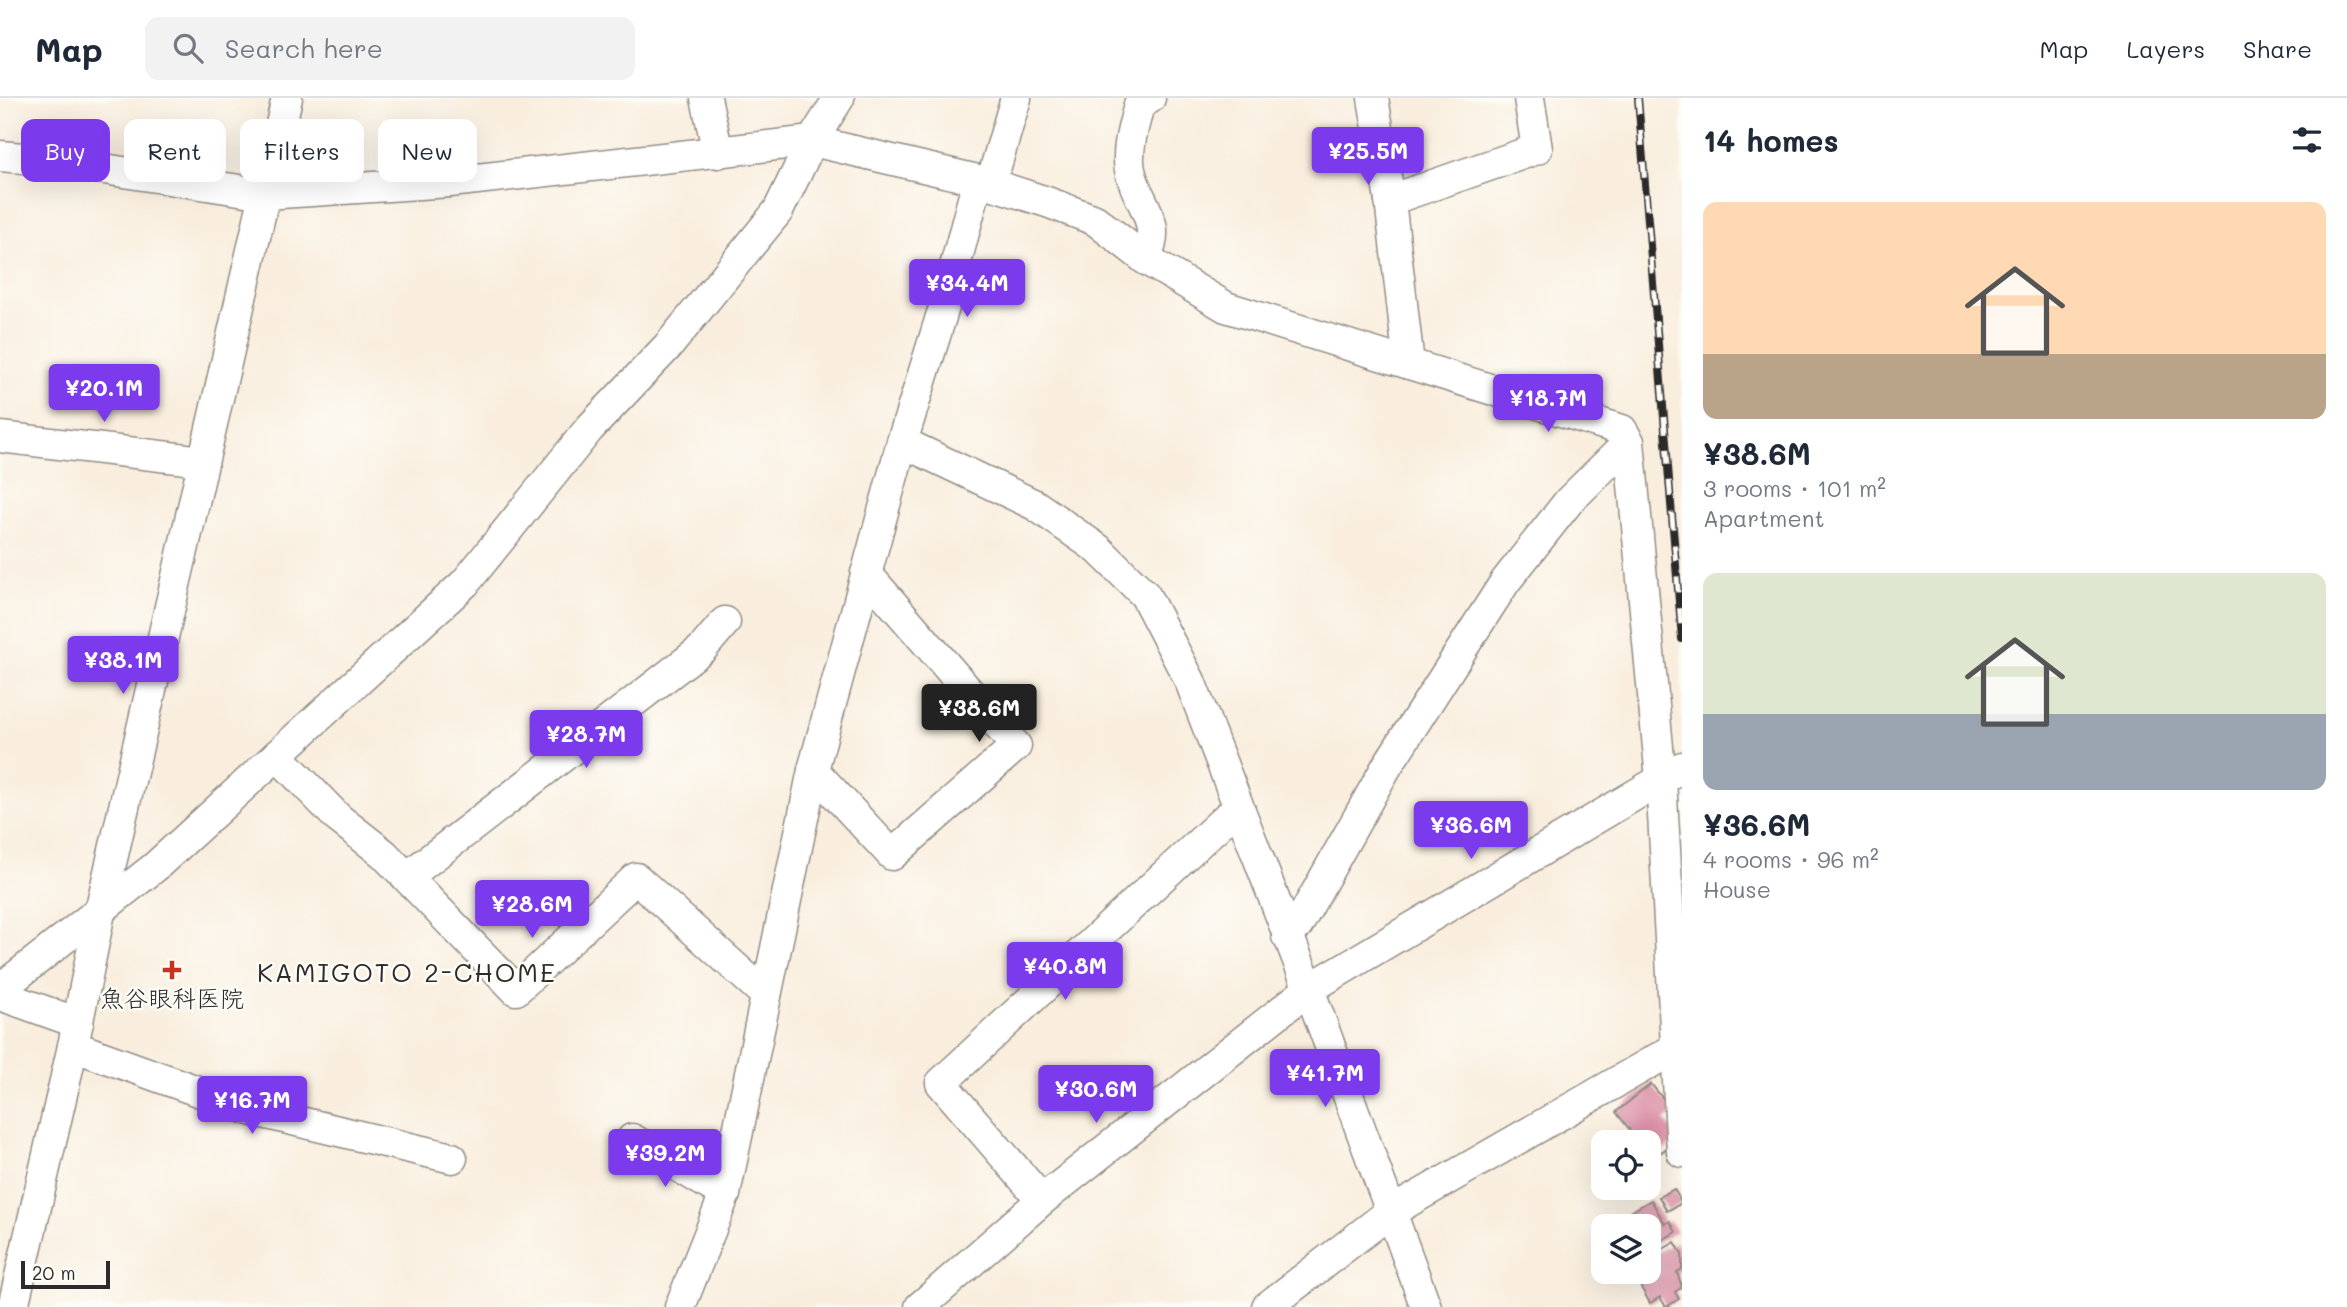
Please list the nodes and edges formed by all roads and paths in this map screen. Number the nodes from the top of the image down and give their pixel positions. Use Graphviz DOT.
graph roads {
  1 [pos="287,98"];
  2 [pos="706,98"];
  3 [pos="839,98"];
  4 [pos="1016,98"];
  5 [pos="1150,98"];
  6 [pos="1373,98"];
  7 [pos="1529,98"];
  8 [pos="812,141"];
  9 [pos="718,153"];
  10 [pos="0,156"];
  11 [pos="985,182"];
  12 [pos="265,194"];
  13 [pos="1390,200"];
  14 [pos="1145,259"];
  15 [pos="1409,364"];
  16 [pos="0,438"];
  17 [pos="902,442"];
  18 [pos="1629,442"];
  19 [pos="203,461"];
  20 [pos="866,573"];
  21 [pos="725,622"];
  22 [pos="277,755"];
  23 [pos="813,770"];
  24 [pos="1671,773"];
  25 [pos="1240,811"];
  26 [pos="407,877"];
  27 [pos="101,907"];
  28 [pos="1287,936"];
  29 [pos="0,989"];
  30 [pos="1309,989"];
  31 [pos="0,995"];
  32 [pos="766,995"];
  33 [pos="76,1035"];
  34 [pos="1674,1049"];
  35 [pos="632,1139"];
  36 [pos="1682,1152"];
  37 [pos="452,1158"];
  38 [pos="725,1194"];
  39 [pos="1042,1200"];
  40 [pos="1389,1213"];
  41 [pos="9,1305"];
  42 [pos="680,1307"];
  43 [pos="920,1307"];
  44 [pos="1266,1307"];
  45 [pos="1426,1307"];
  1 -- 12 [label="street"];
  2 -- 9 [label="street"];
  3 -- 8 [label="street"];
  4 -- 11 [label="street"];
  5 -- 14 [label="street"];
  6 -- 13 [label="street"];
  7 -- 13 [label="street"];
  8 -- 9 [label="street"];
  8 -- 11 [label="street"];
  8 -- 22 [label="street"];
  9 -- 12 [label="street"];
  10 -- 12 [label="street"];
  11 -- 14 [label="street"];
  11 -- 17 [label="street"];
  12 -- 19 [label="street"];
  13 -- 15 [label="street"];
  14 -- 15 [label="street"];
  15 -- 18 [label="street"];
  16 -- 19 [label="street"];
  17 -- 20 [label="street"];
  17 -- 25 [label="street"];
  18 -- 24 [label="street"];
  18 -- 28 [label="street"];
  19 -- 27 [label="street"];
  20 -- 23 [label="street"];
  20 -- 23 [label="street"];
  21 -- 26 [label="street"];
  22 -- 26 [label="street"];
  22 -- 27 [label="street"];
  23 -- 32 [label="street"];
  24 -- 30 [label="street"];
  24 -- 34 [label="street"];
  25 -- 28 [label="street"];
  25 -- 39 [label="street"];
  26 -- 32 [label="street"];
  27 -- 29 [label="street"];
  27 -- 33 [label="street"];
  28 -- 30 [label="street"];
  30 -- 39 [label="street"];
  30 -- 40 [label="street"];
  31 -- 33 [label="street"];
  32 -- 38 [label="street"];
  33 -- 37 [label="street"];
  33 -- 41 [label="street"];
  34 -- 36 [label="street"];
  34 -- 40 [label="street"];
  35 -- 38 [label="street"];
  38 -- 42 [label="street"];
  39 -- 43 [label="street"];
  40 -- 44 [label="street"];
  40 -- 45 [label="street"];
}
